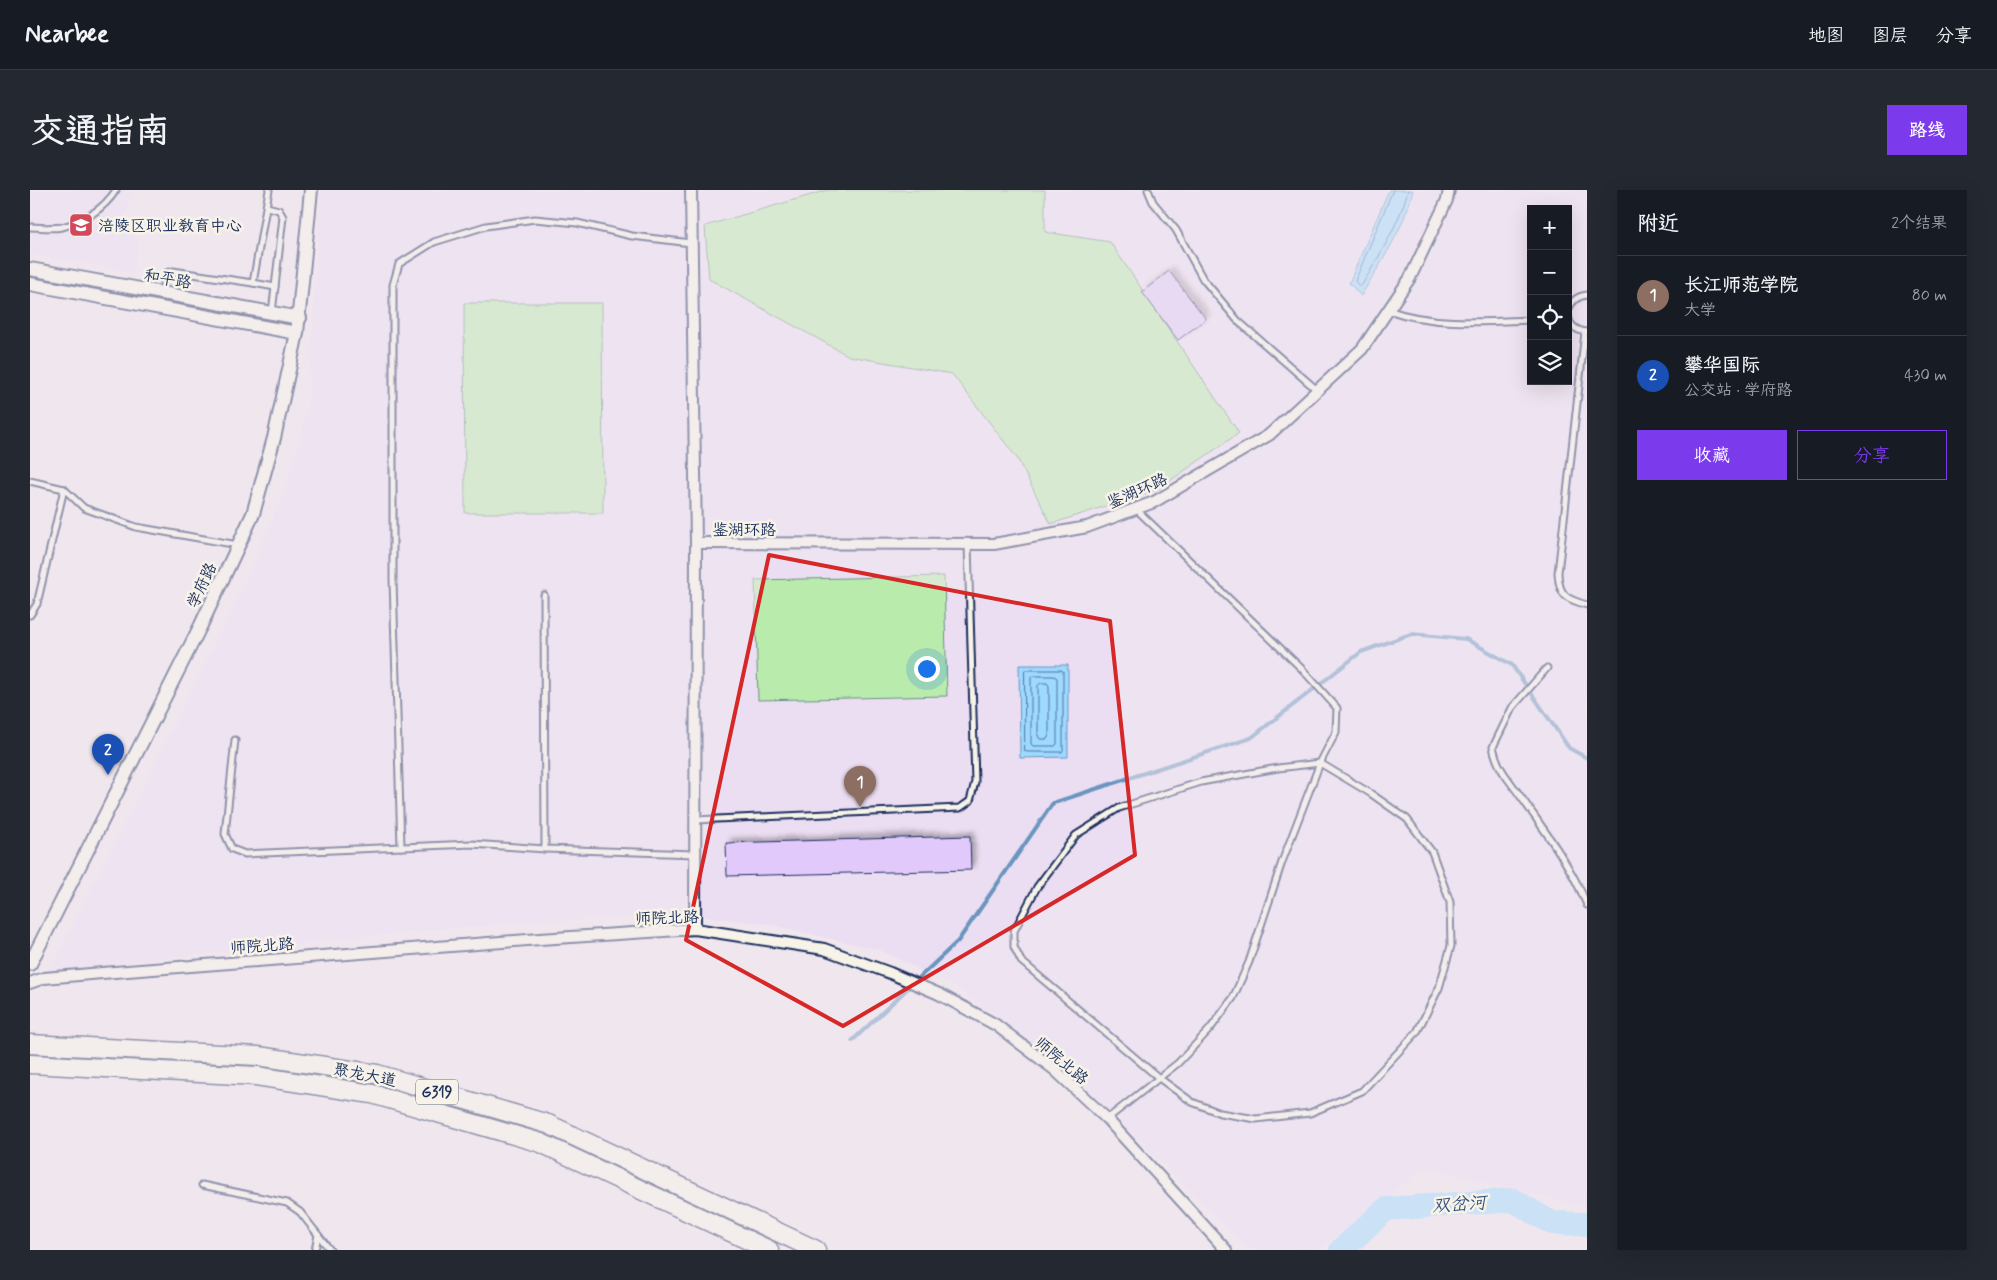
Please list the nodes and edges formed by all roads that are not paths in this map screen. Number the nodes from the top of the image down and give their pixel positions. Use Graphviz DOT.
graph roads {
  1 [pos="116,190"];
  2 [pos="269,190"];
  3 [pos="311,190"];
  4 [pos="691,190"];
  5 [pos="1148,190"];
  6 [pos="1449,190"];
  7 [pos="267,207"];
  8 [pos="30,227"];
  9 [pos="692,243"];
  10 [pos="30,270"];
  11 [pos="253,283"];
  12 [pos="30,284"];
  13 [pos="275,287"];
  14 [pos="162,294"];
  15 [pos="1587,295"];
  16 [pos="1572,304"];
  17 [pos="1388,310"];
  18 [pos="272,313"];
  19 [pos="300,318"];
  20 [pos="1527,320"];
  21 [pos="1572,326"];
  22 [pos="1586,332"];
  23 [pos="297,333"];
  24 [pos="1317,390"];
  25 [pos="30,481"];
  26 [pos="64,489"];
  27 [pos="1136,509"];
  28 [pos="696,544"];
  29 [pos="968,544"];
  30 [pos="238,545"];
  31 [pos="544,594"];
  32 [pos="30,603"];
  33 [pos="37,604"];
  34 [pos="1587,605"];
  35 [pos="30,616"];
  36 [pos="1547,668"];
  37 [pos="235,740"];
  38 [pos="1320,763"];
  39 [pos="696,820"];
  40 [pos="401,847"];
  41 [pos="545,849"];
  42 [pos="695,854"];
  43 [pos="1587,905"];
  44 [pos="695,929"];
  45 [pos="30,964"];
  46 [pos="30,984"];
  47 [pos="30,1044"];
  48 [pos="30,1064"];
  49 [pos="1159,1078"];
  50 [pos="1107,1119"];
  51 [pos="202,1185"];
  52 [pos="318,1235"];
  53 [pos="316,1250"];
  54 [pos="330,1250"];
  55 [pos="769,1250"];
  56 [pos="816,1250"];
  57 [pos="1226,1250"];
  1 -- 8 [label="lane"];
  2 -- 7 [label="lane"];
  3 -- 19 [label="street, 学府路"];
  4 -- 9 [label="street"];
  5 -- 24 [label="lane"];
  6 -- 17 [label="street, 鉴湖环路"];
  7 -- 11 [label="lane"];
  7 -- 13 [label="lane"];
  9 -- 28 [label="street"];
  9 -- 40 [label="lane"];
  10 -- 14 [label="street, 和平路"];
  11 -- 13 [label="lane"];
  11 -- 14 [label="lane"];
  12 -- 23 [label="street, 和平路"];
  13 -- 18 [label="lane"];
  14 -- 18 [label="street, 和平路"];
  15 -- 16 [label="lane"];
  17 -- 20 [label="lane"];
  17 -- 24 [label="street, 鉴湖环路"];
  18 -- 19 [label="street, 和平路"];
  19 -- 23 [label="street, 学府路"];
  21 -- 22 [label="lane"];
  22 -- 34 [label="lane"];
  23 -- 30 [label="street, 学府路"];
  24 -- 27 [label="street, 鉴湖环路"];
  25 -- 26 [label="lane"];
  26 -- 30 [label="lane"];
  26 -- 33 [label="lane"];
  27 -- 29 [label="street, 鉴湖环路"];
  27 -- 38 [label="lane"];
  28 -- 29 [label="street, 鉴湖环路"];
  28 -- 39 [label="street"];
  29 -- 39 [label="lane"];
  30 -- 45 [label="street, 学府路"];
  31 -- 41 [label="lane"];
  32 -- 33 [label="lane"];
  33 -- 35 [label="lane"];
  36 -- 43 [label="lane"];
  37 -- 40 [label="lane"];
  38 -- 49 [label="lane"];
  38 -- 49 [label="lane"];
  38 -- 49 [label="lane"];
  39 -- 42 [label="street"];
  40 -- 41 [label="lane"];
  41 -- 42 [label="lane"];
  42 -- 44 [label="street"];
  44 -- 46 [label="street, 师院北路"];
  44 -- 50 [label="street, 师院北路"];
  47 -- 56 [label="highway, 聚龙大道 / G319"];
  48 -- 55 [label="highway, 聚龙大道 / G319"];
  49 -- 50 [label="lane"];
  50 -- 57 [label="street, 师院北路"];
  51 -- 52 [label="lane"];
  52 -- 53 [label="lane"];
  52 -- 54 [label="lane"];
}
